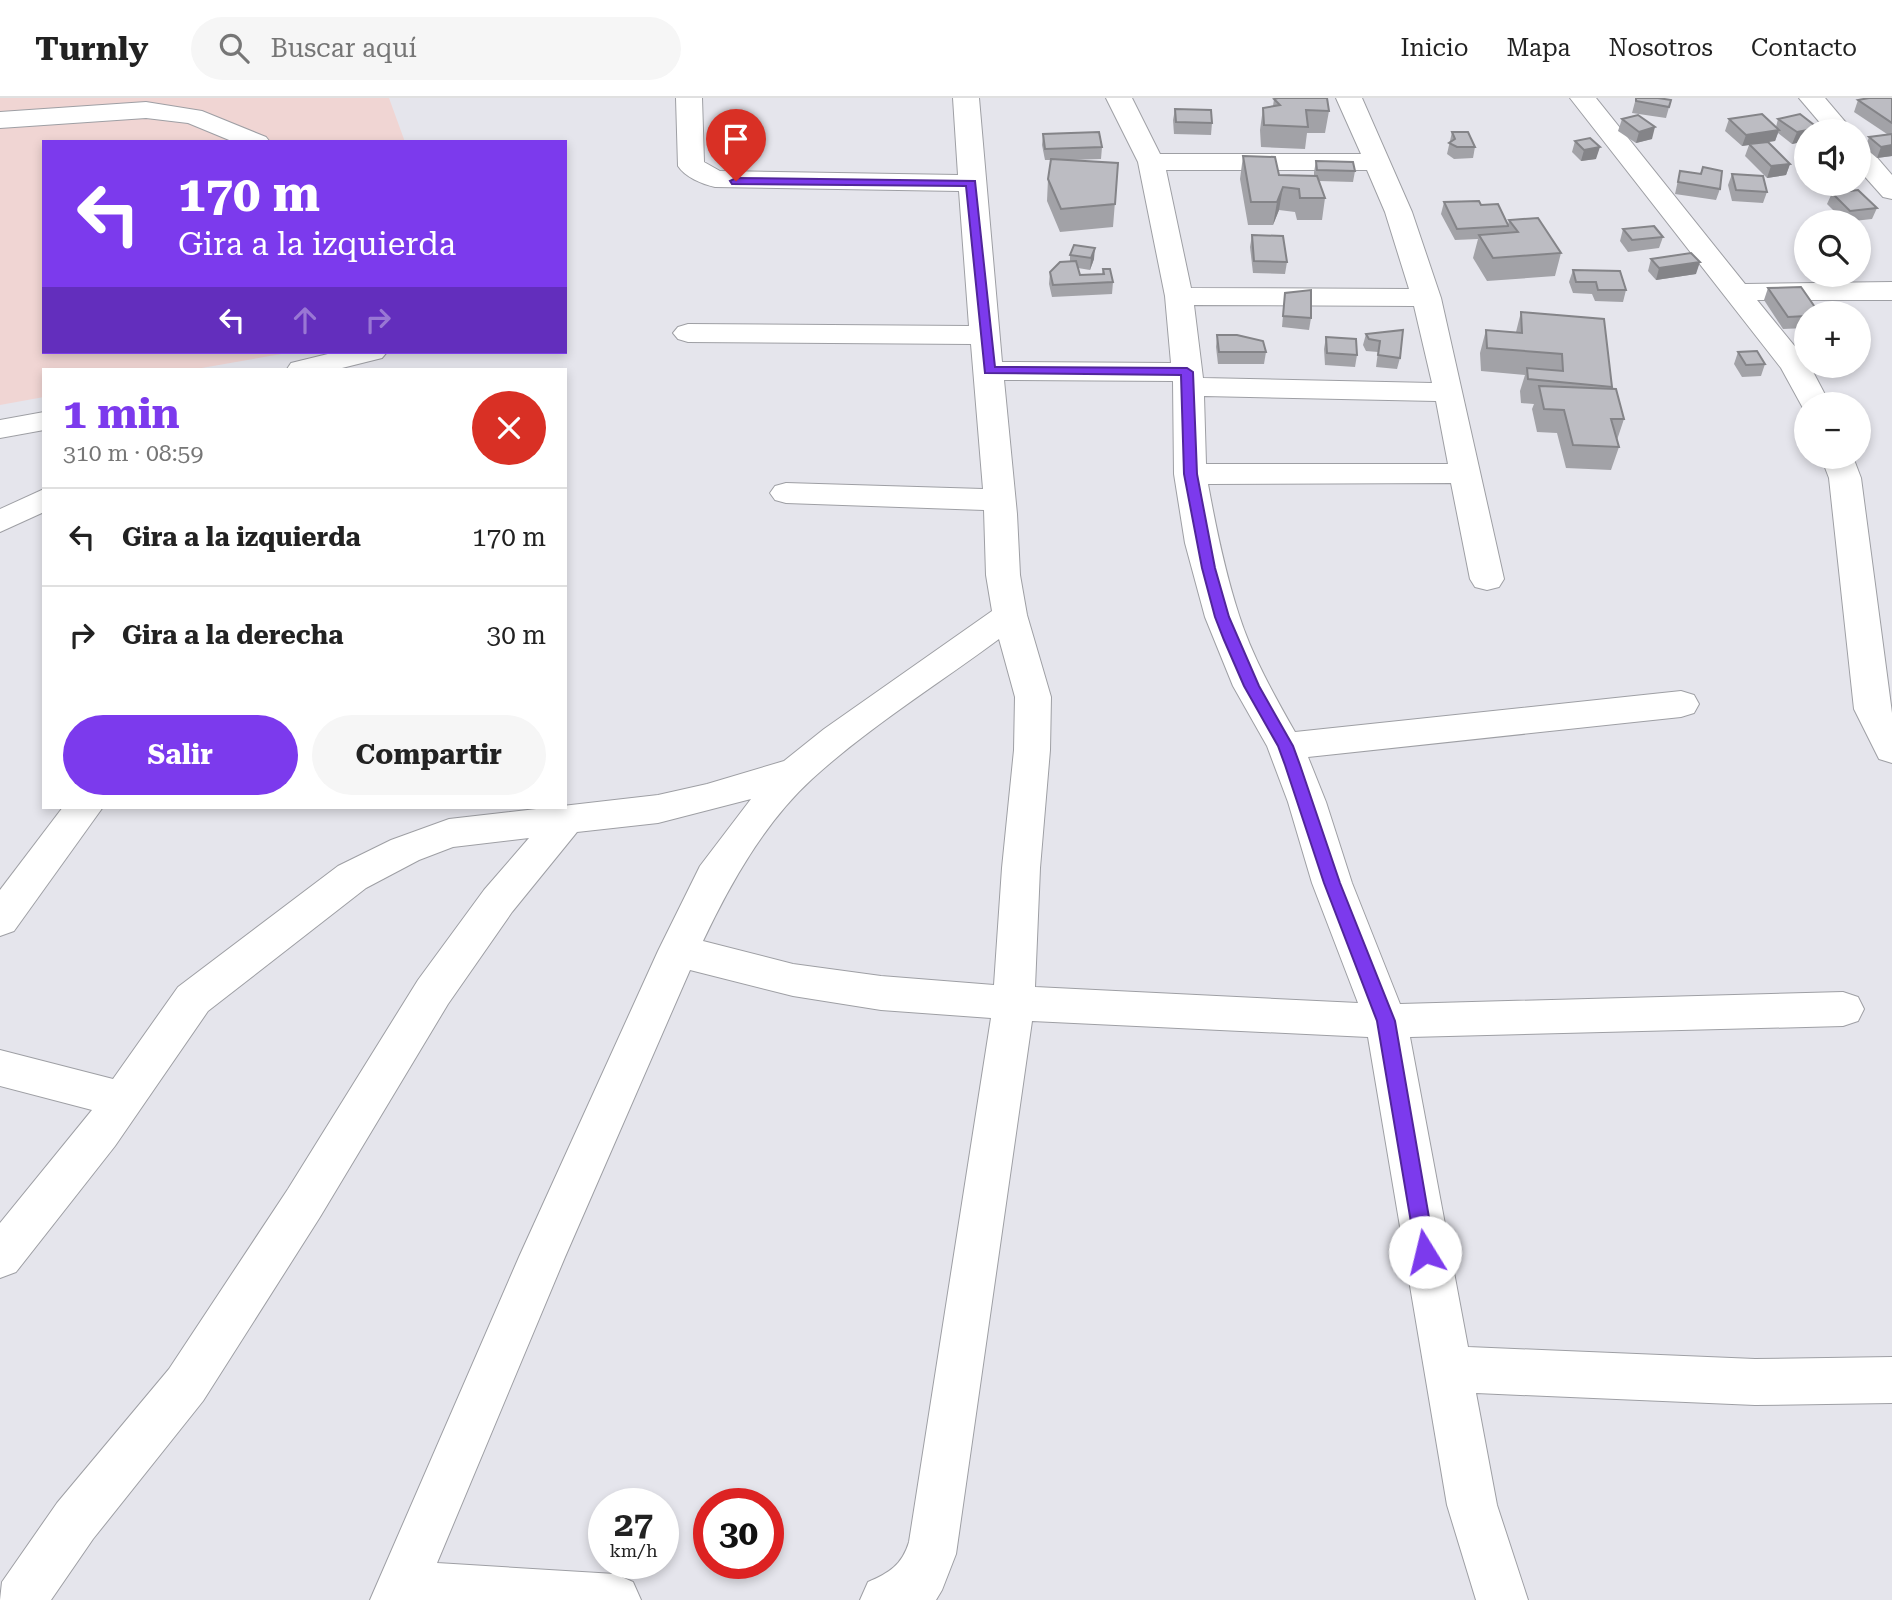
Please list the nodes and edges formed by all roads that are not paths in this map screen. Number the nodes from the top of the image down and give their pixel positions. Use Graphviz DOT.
graph roads {
  1 [pos="690,98"];
  2 [pos="967,98"];
  3 [pos="1119,98"];
  4 [pos="1349,98"];
  5 [pos="1583,98"];
  6 [pos="1812,98"];
  7 [pos="1830,119"];
  8 [pos="0,120"];
  9 [pos="252,140"];
  10 [pos="1151,162"];
  11 [pos="1377,162"];
  12 [pos="1871,167"];
  13 [pos="971,183"];
  14 [pos="1892,191"];
  15 [pos="1892,291"];
  16 [pos="1737,292"];
  17 [pos="1179,296"];
  18 [pos="1427,298"];
  19 [pos="688,333"];
  20 [pos="986,335"];
  21 [pos="364,354"];
  22 [pos="306,368"];
  23 [pos="989,371"];
  24 [pos="1188,379"];
  25 [pos="1449,392"];
  26 [pos="1809,392"];
  27 [pos="42,421"];
  28 [pos="0,429"];
  29 [pos="1842,469"];
  30 [pos="1464,472"];
  31 [pos="1190,474"];
  32 [pos="786,494"];
  33 [pos="42,500"];
  34 [pos="999,500"];
  35 [pos="0,522"];
  36 [pos="1486,579"];
  37 [pos="1010,615"];
  38 [pos="1681,704"];
  39 [pos="1285,746"];
  40 [pos="1892,750"];
  41 [pos="797,771"];
  42 [pos="83,809"];
  43 [pos="565,821"];
  44 [pos="0,920"];
  45 [pos="678,951"];
  46 [pos="1014,1003"];
  47 [pos="1843,1009"];
  48 [pos="1386,1021"];
  49 [pos="0,1068"];
  50 [pos="123,1100"];
  51 [pos="0,1257"];
  52 [pos="1447,1369"];
  53 [pos="1892,1380"];
  54 [pos="398,1594"];
  55 [pos="20,1600"];
  56 [pos="615,1600"];
  57 [pos="886,1600"];
  58 [pos="1502,1600"];
  1 -- 13 [label="street"];
  2 -- 13 [label="street"];
  3 -- 10 [label="street"];
  4 -- 11 [label="street"];
  5 -- 16 [label="street"];
  6 -- 7 [label="street"];
  8 -- 9 [label="street"];
  10 -- 11 [label="street"];
  10 -- 17 [label="street"];
  11 -- 18 [label="street"];
  12 -- 14 [label="street"];
  13 -- 20 [label="street"];
  15 -- 16 [label="street"];
  16 -- 26 [label="street"];
  17 -- 18 [label="street"];
  17 -- 24 [label="street"];
  18 -- 25 [label="street"];
  19 -- 20 [label="street"];
  20 -- 23 [label="street"];
  21 -- 22 [label="street"];
  23 -- 24 [label="street"];
  23 -- 34 [label="street"];
  24 -- 25 [label="street"];
  24 -- 31 [label="street"];
  25 -- 30 [label="street"];
  27 -- 28 [label="street"];
  29 -- 40 [label="street"];
  30 -- 31 [label="street"];
  30 -- 36 [label="street"];
  31 -- 39 [label="street"];
  32 -- 34 [label="street"];
  33 -- 35 [label="street"];
  34 -- 37 [label="street"];
  37 -- 41 [label="street"];
  37 -- 46 [label="street"];
  38 -- 39 [label="street"];
  39 -- 48 [label="street"];
  41 -- 43 [label="street"];
  41 -- 45 [label="street"];
  42 -- 44 [label="street"];
  43 -- 50 [label="street"];
  43 -- 55 [label="street"];
  45 -- 46 [label="street"];
  45 -- 54 [label="street"];
  46 -- 48 [label="street"];
  46 -- 57 [label="street"];
  47 -- 48 [label="street"];
  48 -- 52 [label="street"];
  49 -- 50 [label="street"];
  50 -- 51 [label="street"];
  52 -- 53 [label="street"];
  52 -- 58 [label="street"];
  54 -- 56 [label="street"];
}
